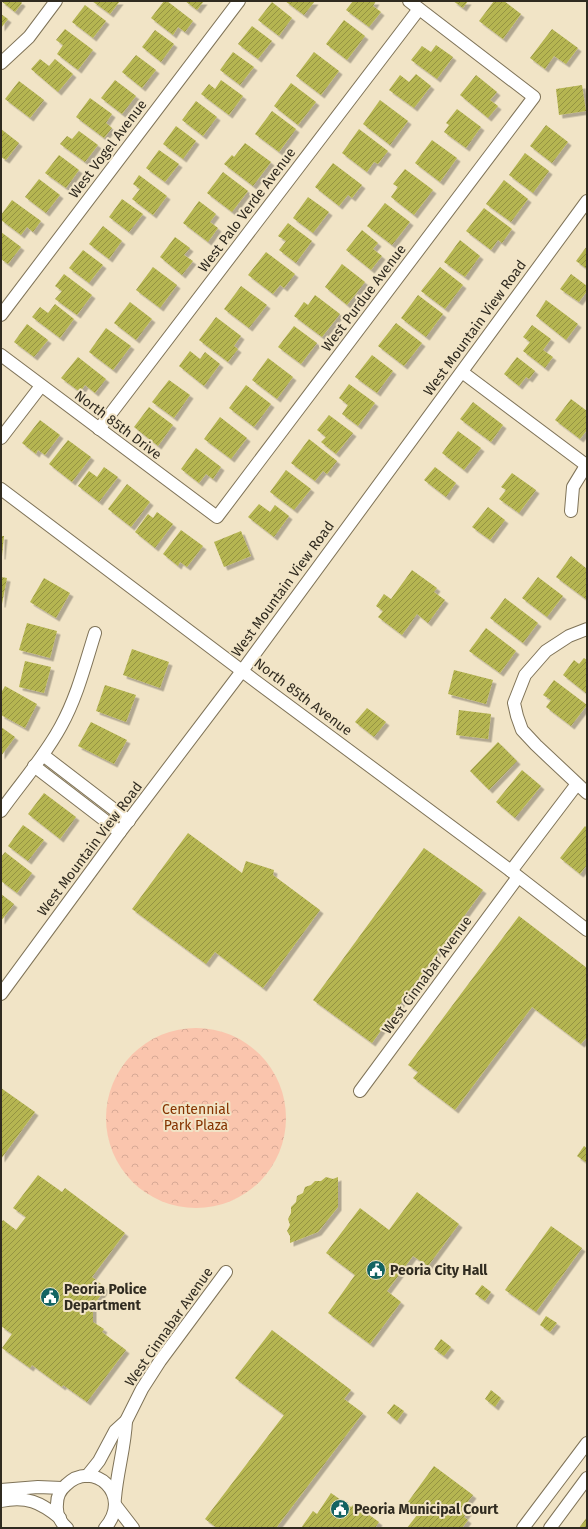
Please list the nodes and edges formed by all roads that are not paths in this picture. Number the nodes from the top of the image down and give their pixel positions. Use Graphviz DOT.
graph roads {
  1 [pos="56,1"];
  2 [pos="239,1"];
  3 [pos="409,1"];
  4 [pos="419,9"];
  5 [pos="1,63"];
  6 [pos="587,201"];
  7 [pos="1,315"];
  8 [pos="1,355"];
  9 [pos="462,372"];
  10 [pos="41,386"];
  11 [pos="99,429"];
  12 [pos="1,438"];
  13 [pos="586,464"];
  14 [pos="1,489"];
  15 [pos="571,511"];
  16 [pos="217,517"];
  17 [pos="587,629"];
  18 [pos="95,634"];
  19 [pos="242,671"];
  20 [pos="43,755"];
  21 [pos="34,766"];
  22 [pos="577,784"];
  23 [pos="587,793"];
  24 [pos="1,811"];
  25 [pos="129,821"];
  26 [pos="120,832"];
  27 [pos="515,874"];
  28 [pos="587,930"];
  29 [pos="1,994"];
  30 [pos="360,1091"];
  31 [pos="226,1272"];
  32 [pos="126,1421"];
  33 [pos="587,1443"];
  34 [pos="87,1476"];
  35 [pos="587,1478"];
  36 [pos="62,1488"];
  37 [pos="1,1490"];
  38 [pos="1,1501"];
  39 [pos="116,1502"];
  40 [pos="63,1523"];
  41 [pos="106,1528"];
  42 [pos="133,1528"];
  43 [pos="523,1528"];
  44 [pos="550,1528"];
  1 -- 5 [label="street"];
  2 -- 7 [label="street, West Vogel Avenue"];
  3 -- 4 [label="street"];
  4 -- 11 [label="street, West Palo Verde Avenue"];
  4 -- 16 [label="street, West Purdue Avenue"];
  6 -- 9 [label="street, West Mountain View Road"];
  8 -- 10 [label="street, North 85th Drive"];
  9 -- 13 [label="street"];
  9 -- 19 [label="street, West Mountain View Road"];
  10 -- 11 [label="street, North 85th Drive"];
  10 -- 12 [label="street"];
  11 -- 16 [label="street, North 85th Drive"];
  13 -- 15 [label="street"];
  14 -- 19 [label="street, North 85th Avenue"];
  17 -- 22 [label="street"];
  18 -- 20 [label="street"];
  19 -- 25 [label="street, West Mountain View Road"];
  19 -- 27 [label="street, North 85th Avenue"];
  20 -- 21 [label="street"];
  20 -- 25 [label="street"];
  21 -- 24 [label="street"];
  21 -- 26 [label="street"];
  22 -- 23 [label="street"];
  22 -- 27 [label="street, West Cinnabar Avenue"];
  25 -- 26 [label="street, West Mountain View Road"];
  26 -- 29 [label="street, West Mountain View Road"];
  27 -- 28 [label="street, North 85th Avenue"];
  27 -- 30 [label="street, West Cinnabar Avenue"];
  31 -- 32 [label="street, West Cinnabar Avenue"];
  32 -- 34 [label="street, West Cinnabar Avenue"];
  32 -- 39 [label="street, West Cinnabar Avenue"];
  33 -- 43 [label="street"];
  34 -- 36 [label="street"];
  34 -- 39 [label="street"];
  35 -- 44 [label="street"];
  36 -- 37 [label="street"];
  36 -- 40 [label="street"];
  38 -- 40 [label="street"];
  39 -- 41 [label="street, West Cinnabar Avenue"];
  39 -- 42 [label="street"];
}
